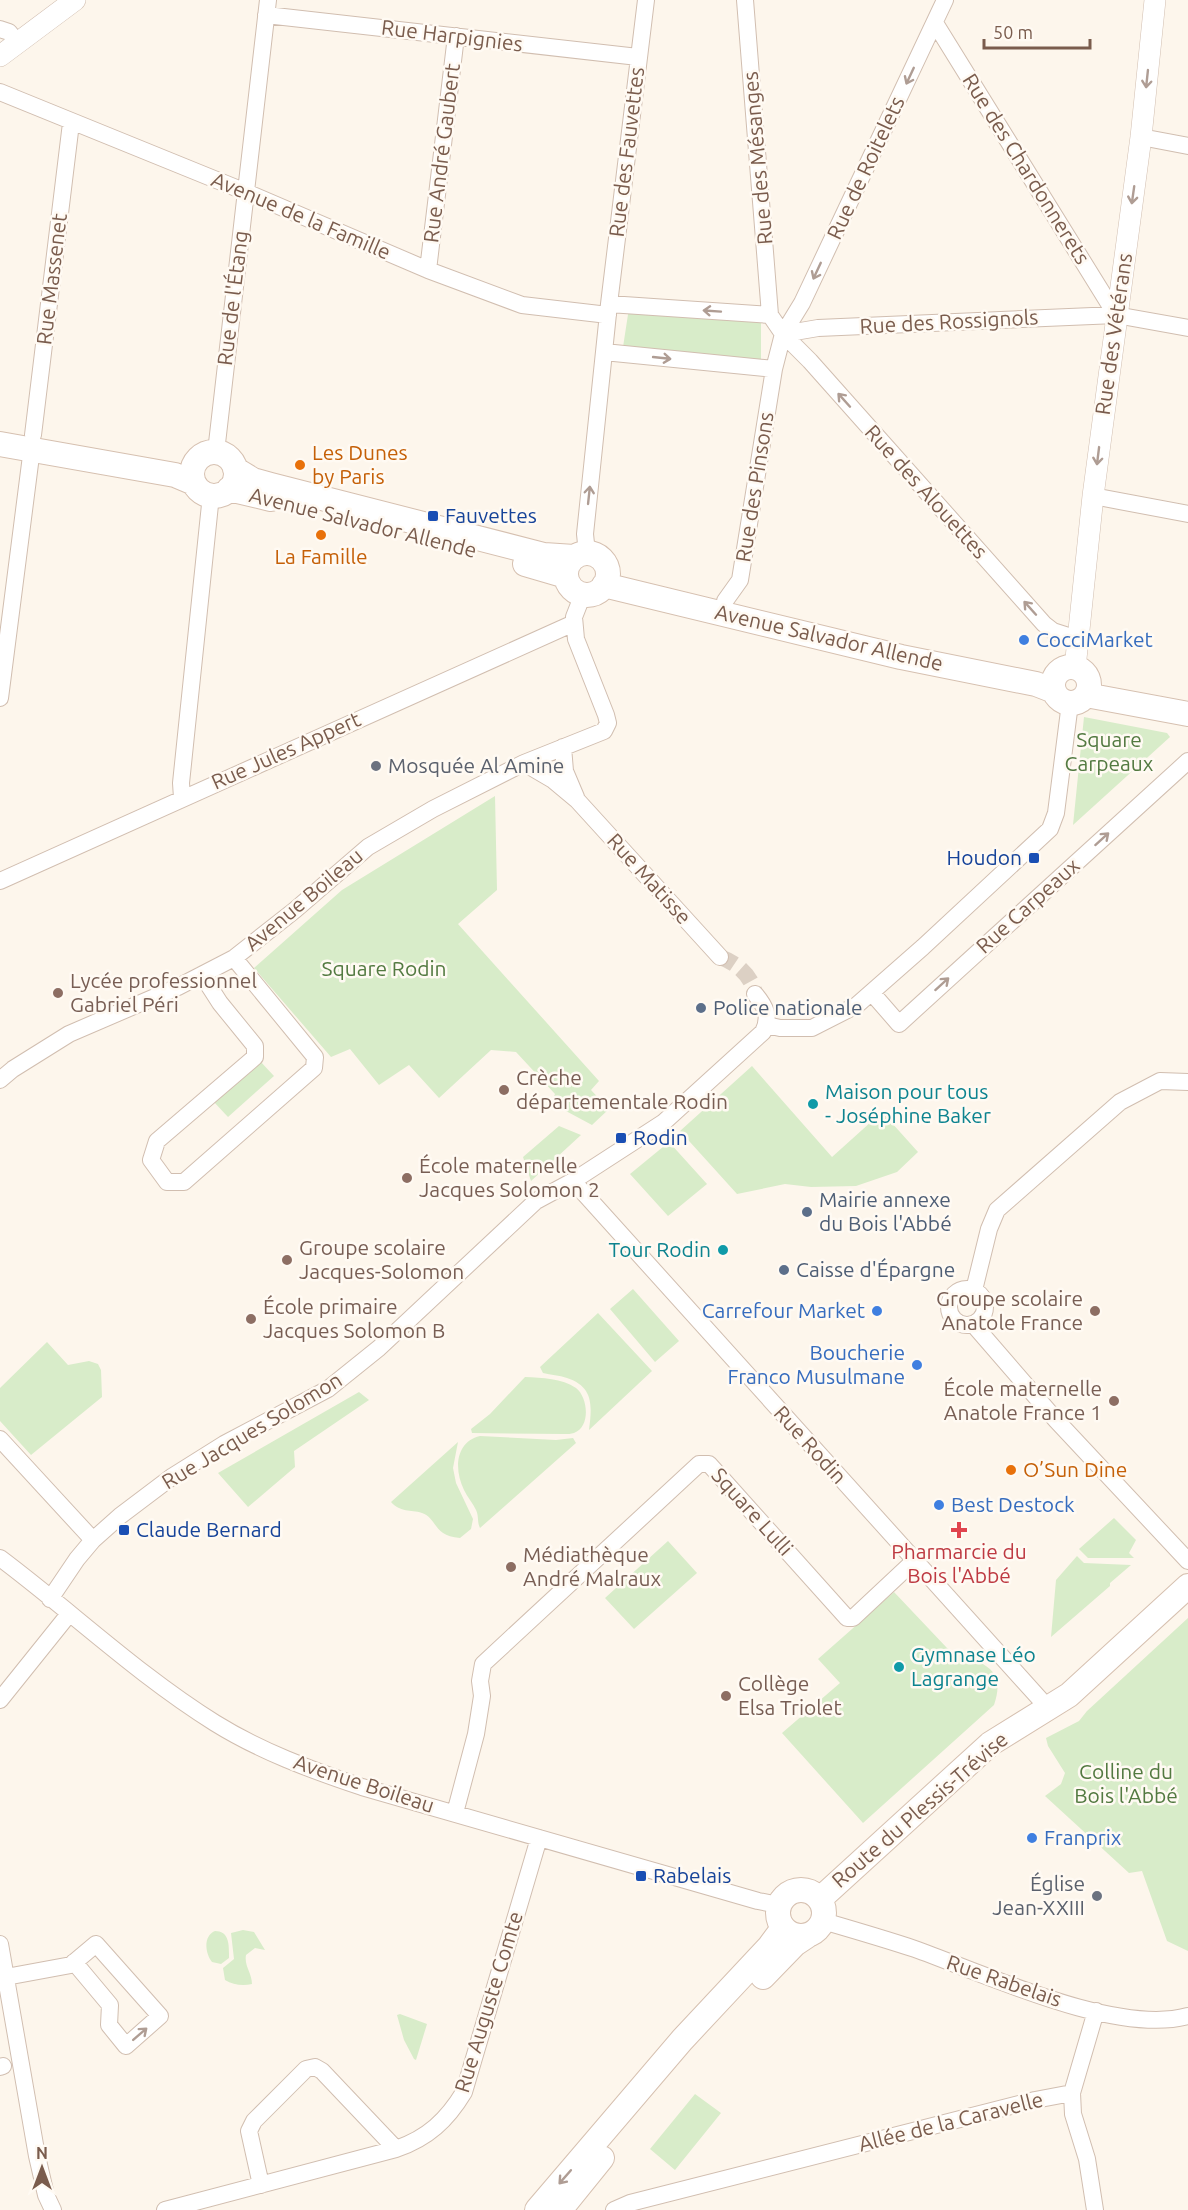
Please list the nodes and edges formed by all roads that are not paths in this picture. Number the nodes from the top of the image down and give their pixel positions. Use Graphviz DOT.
graph roads {
  1 [pos="75,0"];
  2 [pos="646,0"];
  3 [pos="746,0"];
  4 [pos="945,0"];
  5 [pos="1155,0"];
  6 [pos="267,7"];
  7 [pos="935,23"];
  8 [pos="0,29"];
  9 [pos="456,36"];
  10 [pos="17,42"];
  11 [pos="0,56"];
  12 [pos="638,57"];
  13 [pos="0,92"];
  14 [pos="70,123"];
  15 [pos="1141,137"];
  16 [pos="1188,146"];
  17 [pos="246,192"];
  18 [pos="428,270"];
  19 [pos="609,310"];
  20 [pos="770,315"];
  21 [pos="1116,315"];
  22 [pos="1188,328"];
  23 [pos="783,334"];
  24 [pos="604,352"];
  25 [pos="774,369"];
  26 [pos="0,430"];
  27 [pos="32,442"];
  28 [pos="0,444"];
  29 [pos="213,475"];
  30 [pos="1093,496"];
  31 [pos="1188,514"];
  32 [pos="576,562"];
  33 [pos="598,583"];
  34 [pos="725,601"];
  35 [pos="574,623"];
  36 [pos="1078,639"];
  37 [pos="2,663"];
  38 [pos="1072,685"];
  39 [pos="0,698"];
  40 [pos="1188,700"];
  41 [pos="1188,714"];
  42 [pos="563,747"];
  43 [pos="1188,761"];
  44 [pos="524,763"];
  45 [pos="182,798"];
  46 [pos="577,800"];
  47 [pos="0,881"];
  48 [pos="720,957"];
  49 [pos="234,958"];
  50 [pos="202,975"];
  51 [pos="872,993"];
  52 [pos="755,994"];
  53 [pos="767,1025"];
  54 [pos="0,1080"];
  55 [pos="1188,1082"];
  56 [pos="573,1181"];
  57 [pos="974,1290"];
  58 [pos="974,1324"];
  59 [pos="0,1439"];
  60 [pos="93,1540"];
  61 [pos="0,1558"];
  62 [pos="915,1560"];
  63 [pos="1188,1561"];
  64 [pos="1188,1586"];
  65 [pos="50,1599"];
  66 [pos="69,1614"];
  67 [pos="0,1700"];
  68 [pos="1048,1708"];
  69 [pos="455,1813"];
  70 [pos="539,1838"];
  71 [pos="781,1917"];
  72 [pos="816,1919"];
  73 [pos="0,1944"];
  74 [pos="74,1962"];
  75 [pos="6,1977"];
  76 [pos="1096,2011"];
  77 [pos="1188,2016"];
  78 [pos="1072,2093"];
  79 [pos="396,2149"];
  80 [pos="261,2185"];
  81 [pos="53,2210"];
  82 [pos="165,2210"];
  83 [pos="537,2210"];
  84 [pos="560,2210"];
  85 [pos="614,2210"];
  86 [pos="1095,2210"];
  1 -- 10 [label="street"];
  2 -- 12 [label="street, Rue des Fauvettes"];
  3 -- 20 [label="street, Rue des Mésanges"];
  4 -- 7 [label="street, Rue de Roitelets"];
  5 -- 15 [label="street, Rue des Vétérans, one-way"];
  6 -- 9 [label="street, Rue Harpignies"];
  6 -- 17 [label="street, Rue de l'Étang"];
  7 -- 21 [label="street, Rue des Chardonnerets"];
  7 -- 23 [label="street, Rue de Roitelets, one-way"];
  8 -- 10 [label="street"];
  9 -- 12 [label="street, Rue Harpignies"];
  9 -- 18 [label="street, Rue André Gaubert"];
  10 -- 11 [label="street"];
  12 -- 19 [label="street, Rue des Fauvettes"];
  13 -- 14 [label="street, Avenue de la Famille"];
  14 -- 17 [label="street, Avenue de la Famille"];
  14 -- 27 [label="street, Rue Massenet"];
  15 -- 16 [label="street"];
  15 -- 21 [label="street, Rue des Vétérans, one-way"];
  17 -- 18 [label="street, Avenue de la Famille"];
  17 -- 29 [label="street, Rue de l'Étang"];
  18 -- 19 [label="street, Avenue de la Famille"];
  20 -- 19 [label="street, Avenue de la Famille, one-way"];
  19 -- 24 [label="street, Rue des Fauvettes"];
  20 -- 23 [label="street, Rue des Alouettes"];
  21 -- 22 [label="street, Rue des Rossignols"];
  21 -- 23 [label="street, Rue des Rossignols"];
  21 -- 30 [label="street, Rue des Vétérans, one-way"];
  23 -- 25 [label="street, Rue de Roitelets"];
  36 -- 23 [label="street, Rue des Alouettes, one-way"];
  24 -- 25 [label="street, one-way"];
  32 -- 24 [label="street, one-way"];
  25 -- 34 [label="street, Rue des Pinsons"];
  26 -- 27 [label="main road, Avenue Salvador Allende"];
  27 -- 28 [label="main road, Avenue Salvador Allende"];
  27 -- 29 [label="main road, Avenue Salvador Allende"];
  27 -- 37 [label="street, Rue Massenet"];
  29 -- 32 [label="main road, Avenue Salvador Allende"];
  29 -- 45 [label="street, Rue de l'Étang"];
  30 -- 31 [label="street"];
  30 -- 36 [label="street, Rue des Vétérans"];
  32 -- 33 [label="main road"];
  32 -- 33 [label="main road"];
  33 -- 34 [label="main road, Avenue Salvador Allende"];
  33 -- 35 [label="street"];
  33 -- 38 [label="main road, Avenue Salvador Allende"];
  34 -- 38 [label="main road, Avenue Salvador Allende"];
  35 -- 42 [label="street, Avenue Boileau"];
  35 -- 45 [label="street, Rue Jules Appert"];
  36 -- 38 [label="street, Rue des Vétérans"];
  37 -- 39 [label="street, Rue Massenet"];
  38 -- 40 [label="main road, Avenue Salvador Allende"];
  38 -- 41 [label="main road, Avenue Salvador Allende"];
  38 -- 51 [label="street, Rue Carpeaux"];
  42 -- 44 [label="street, Avenue Boileau"];
  42 -- 46 [label="street"];
  51 -- 43 [label="street, Rue Carpeaux, one-way"];
  44 -- 46 [label="street"];
  44 -- 49 [label="street, Avenue Boileau"];
  45 -- 47 [label="street, Rue Jules Appert"];
  46 -- 48 [label="street, Rue Matisse"];
  49 -- 50 [label="street, Avenue Boileau"];
  49 -- 50 [label="street"];
  50 -- 54 [label="street, Avenue Boileau"];
  51 -- 53 [label="street, Rue Carpeaux"];
  52 -- 53 [label="street"];
  53 -- 56 [label="street, Rue Jacques Solomon"];
  55 -- 57 [label="street"];
  56 -- 60 [label="street, Rue Jacques Solomon"];
  56 -- 62 [label="street, Rue Rodin"];
  57 -- 58 [label="street"];
  57 -- 58 [label="street"];
  58 -- 63 [label="street"];
  59 -- 60 [label="street"];
  60 -- 65 [label="street, Rue Jacques Solomon"];
  61 -- 65 [label="street, Avenue Boileau"];
  62 -- 68 [label="street, Rue Rodin"];
  62 -- 69 [label="street, Square Lulli"];
  64 -- 68 [label="main road, Route du Plessis-Trévise"];
  65 -- 66 [label="street, Avenue Boileau"];
  66 -- 67 [label="street"];
  66 -- 69 [label="street, Avenue Boileau"];
  68 -- 72 [label="main road, Route du Plessis-Trévise"];
  69 -- 70 [label="street, Avenue Boileau"];
  70 -- 71 [label="street, Avenue Boileau"];
  70 -- 79 [label="street, Rue Auguste Comte"];
  71 -- 72 [label="main road"];
  71 -- 72 [label="main road"];
  71 -- 83 [label="main road, one-way"];
  72 -- 76 [label="street, Rue Rabelais"];
  72 -- 84 [label="main road, Route du Plessis-Trévise"];
  73 -- 75 [label="street"];
  74 -- 74 [label="street, one-way"];
  74 -- 75 [label="street"];
  75 -- 81 [label="street"];
  76 -- 77 [label="street, Rue Rabelais"];
  76 -- 78 [label="street"];
  78 -- 85 [label="street, Allée de la Caravelle"];
  78 -- 86 [label="street"];
  79 -- 80 [label="street, Rue Auguste Comte"];
  79 -- 80 [label="street"];
  80 -- 82 [label="street, Rue Auguste Comte"];
}
